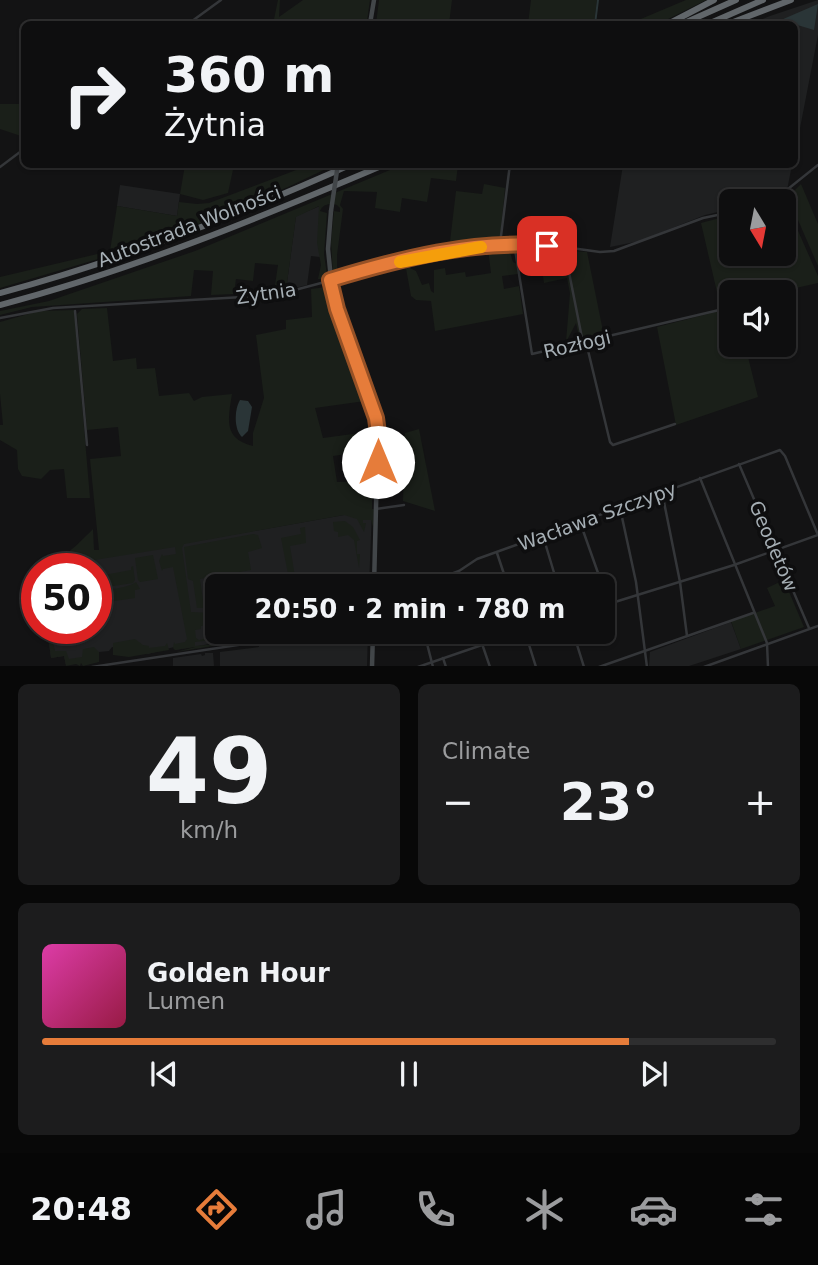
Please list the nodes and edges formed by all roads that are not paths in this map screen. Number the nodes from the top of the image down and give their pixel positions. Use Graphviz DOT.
graph roads {
  1 [pos="220,0"];
  2 [pos="374,0"];
  3 [pos="714,0"];
  4 [pos="736,0"];
  5 [pos="763,0"];
  6 [pos="791,0"];
  7 [pos="192,21"];
  8 [pos="370,21"];
  9 [pos="674,21"];
  10 [pos="688,21"];
  11 [pos="715,21"];
  12 [pos="736,21"];
  13 [pos="21,151"];
  14 [pos="818,165"];
  15 [pos="0,167"];
  16 [pos="337,168"];
  17 [pos="343,168"];
  18 [pos="377,168"];
  19 [pos="510,168"];
  20 [pos="788,189"];
  21 [pos="719,215"];
  22 [pos="514,243"];
  23 [pos="500,244"];
  24 [pos="564,247"];
  25 [pos="330,280"];
  26 [pos="0,293"];
  27 [pos="0,305"];
  28 [pos="719,310"];
  29 [pos="75,311"];
  30 [pos="0,318"];
  31 [pos="584,342"];
  32 [pos="675,425"];
  33 [pos="87,446"];
  34 [pos="739,464"];
  35 [pos="700,478"];
  36 [pos="662,492"];
  37 [pos="404,505"];
  38 [pos="620,507"];
  39 [pos="376,509"];
  40 [pos="580,522"];
  41 [pos="818,535"];
  42 [pos="542,536"];
  43 [pos="775,551"];
  44 [pos="497,552"];
  45 [pos="734,565"];
  46 [pos="459,571"];
  47 [pos="374,574"];
  48 [pos="451,574"];
  49 [pos="460,574"];
  50 [pos="504,574"];
  51 [pos="554,574"];
  52 [pos="598,574"];
  53 [pos="680,582"];
  54 [pos="638,596"];
  55 [pos="615,602"];
  56 [pos="753,613"];
  57 [pos="818,626"];
  58 [pos="809,628"];
  59 [pos="687,636"];
  60 [pos="767,643"];
  61 [pos="244,644"];
  62 [pos="373,644"];
  63 [pos="427,644"];
  64 [pos="482,644"];
  65 [pos="527,644"];
  66 [pos="577,644"];
  67 [pos="646,651"];
  68 [pos="443,658"];
  69 [pos="431,662"];
  70 [pos="711,665"];
  71 [pos="99,666"];
  72 [pos="372,666"];
  73 [pos="421,666"];
  74 [pos="433,666"];
  75 [pos="446,666"];
  76 [pos="490,666"];
  77 [pos="536,666"];
  78 [pos="584,666"];
  79 [pos="602,666"];
  80 [pos="647,666"];
  81 [pos="768,666"];
  1 -- 7 [label="street"];
  2 -- 8 [label="main road"];
  3 -- 9 [label="highway"];
  4 -- 10 [label="highway"];
  5 -- 11 [label="highway"];
  6 -- 12 [label="highway"];
  13 -- 15 [label="street"];
  14 -- 20 [label="street"];
  16 -- 25 [label="main road, bridge"];
  17 -- 26 [label="highway, Autostrada Wolności"];
  18 -- 27 [label="highway, Autostrada Wolności"];
  19 -- 23 [label="street"];
  21 -- 24 [label="street, Żytnia"];
  22 -- 23 [label="street, Żytnia"];
  22 -- 24 [label="street, Żytnia"];
  22 -- 31 [label="street, Rozłogi"];
  23 -- 25 [label="street, Żytnia"];
  24 -- 31 [label="street"];
  25 -- 30 [label="street, Żytnia"];
  25 -- 39 [label="main road"];
  28 -- 31 [label="street, Rozłogi"];
  29 -- 33 [label="street"];
  31 -- 32 [label="street"];
  34 -- 35 [label="street, Wacława Szczypy"];
  34 -- 41 [label="street, Wacława Szczypy"];
  34 -- 43 [label="street, Geodetów"];
  35 -- 36 [label="street, Wacława Szczypy"];
  35 -- 45 [label="street"];
  36 -- 38 [label="street, Wacława Szczypy"];
  36 -- 53 [label="street"];
  37 -- 39 [label="street"];
  38 -- 40 [label="street, Wacława Szczypy"];
  38 -- 54 [label="street"];
  39 -- 47 [label="main road"];
  40 -- 42 [label="street, Wacława Szczypy"];
  40 -- 52 [label="street"];
  41 -- 43 [label="street"];
  42 -- 44 [label="street, Wacława Szczypy"];
  42 -- 51 [label="street"];
  43 -- 45 [label="street"];
  43 -- 58 [label="street, Geodetów"];
  44 -- 46 [label="street, Wacława Szczypy"];
  44 -- 50 [label="street"];
  45 -- 53 [label="street"];
  45 -- 56 [label="street"];
  46 -- 48 [label="street, Wacława Szczypy"];
  46 -- 49 [label="street"];
  53 -- 54 [label="street"];
  53 -- 59 [label="street"];
  54 -- 55 [label="street"];
  54 -- 67 [label="street"];
  56 -- 59 [label="street"];
  56 -- 60 [label="street"];
  57 -- 58 [label="street"];
  58 -- 60 [label="street"];
  59 -- 67 [label="street"];
  60 -- 70 [label="street"];
  60 -- 81 [label="street"];
  61 -- 71 [label="street"];
  62 -- 72 [label="main road"];
  63 -- 69 [label="street"];
  64 -- 68 [label="street"];
  64 -- 76 [label="street"];
  65 -- 77 [label="street"];
  66 -- 78 [label="street"];
  67 -- 79 [label="street"];
  67 -- 80 [label="street"];
  68 -- 69 [label="street"];
  68 -- 75 [label="street"];
  69 -- 73 [label="street"];
  69 -- 74 [label="street"];
}
